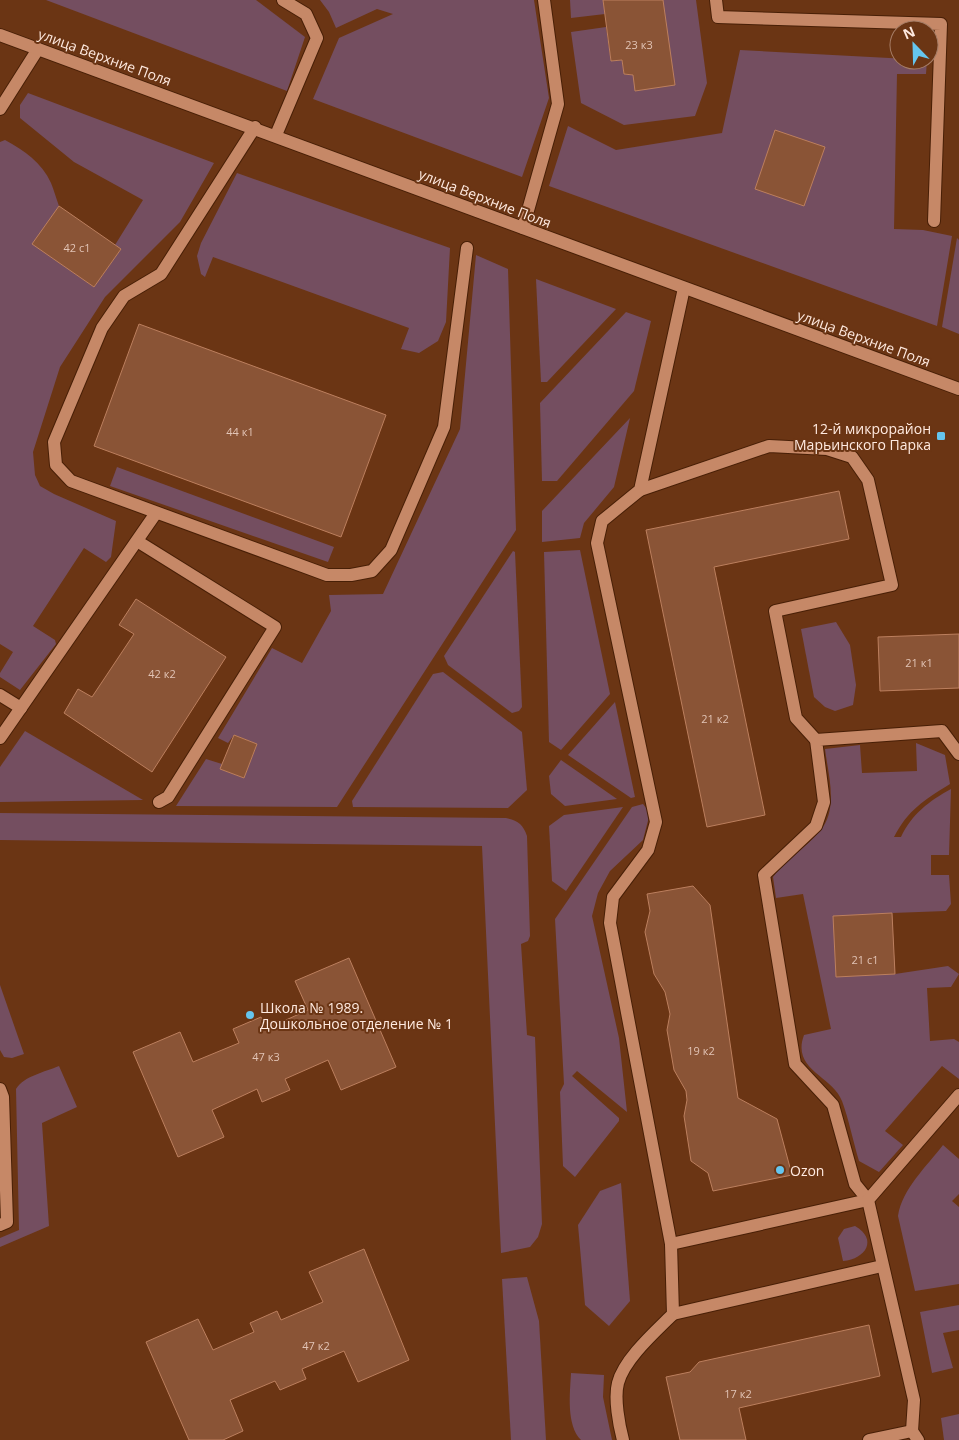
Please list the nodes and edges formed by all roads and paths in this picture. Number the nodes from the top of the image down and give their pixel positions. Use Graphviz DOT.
graph roads {
  1 [pos="283,0"];
  2 [pos="544,0"];
  3 [pos="716,0"];
  4 [pos="0,35"];
  5 [pos="38,49"];
  6 [pos="0,109"];
  7 [pos="255,127"];
  8 [pos="276,135"];
  9 [pos="934,221"];
  10 [pos="523,228"];
  11 [pos="467,248"];
  12 [pos="684,288"];
  13 [pos="959,389"];
  14 [pos="640,490"];
  15 [pos="156,513"];
  16 [pos="137,541"];
  17 [pos="0,695"];
  18 [pos="21,708"];
  19 [pos="0,738"];
  20 [pos="816,740"];
  21 [pos="959,754"];
  22 [pos="160,802"];
  23 [pos="0,1089"];
  24 [pos="959,1095"];
  25 [pos="868,1200"];
  26 [pos="0,1225"];
  27 [pos="671,1244"];
  28 [pos="882,1266"];
  29 [pos="672,1314"];
  30 [pos="915,1436"];
  31 [pos="623,1440"];
  32 [pos="869,1440"];
  1 -- 8 [label="street"];
  2 -- 10 [label="street"];
  3 -- 9 [label="street"];
  4 -- 5 [label="street, улица Верхние Поля"];
  5 -- 6 [label="street"];
  5 -- 7 [label="street, улица Верхние Поля"];
  7 -- 8 [label="street, улица Верхние Поля"];
  7 -- 15 [label="street"];
  8 -- 10 [label="street, улица Верхние Поля"];
  10 -- 12 [label="street, улица Верхние Поля"];
  11 -- 15 [label="street"];
  12 -- 13 [label="street, улица Верхние Поля"];
  12 -- 14 [label="street"];
  14 -- 20 [label="street"];
  14 -- 27 [label="street"];
  15 -- 16 [label="street"];
  16 -- 18 [label="street"];
  16 -- 22 [label="street"];
  17 -- 18 [label="street"];
  18 -- 19 [label="street"];
  20 -- 21 [label="street"];
  20 -- 25 [label="street"];
  23 -- 26 [label="street"];
  24 -- 25 [label="street"];
  25 -- 27 [label="street"];
  25 -- 28 [label="street"];
  27 -- 29 [label="street"];
  28 -- 29 [label="street"];
  28 -- 30 [label="street"];
  29 -- 31 [label="street"];
  30 -- 32 [label="street"];
}
